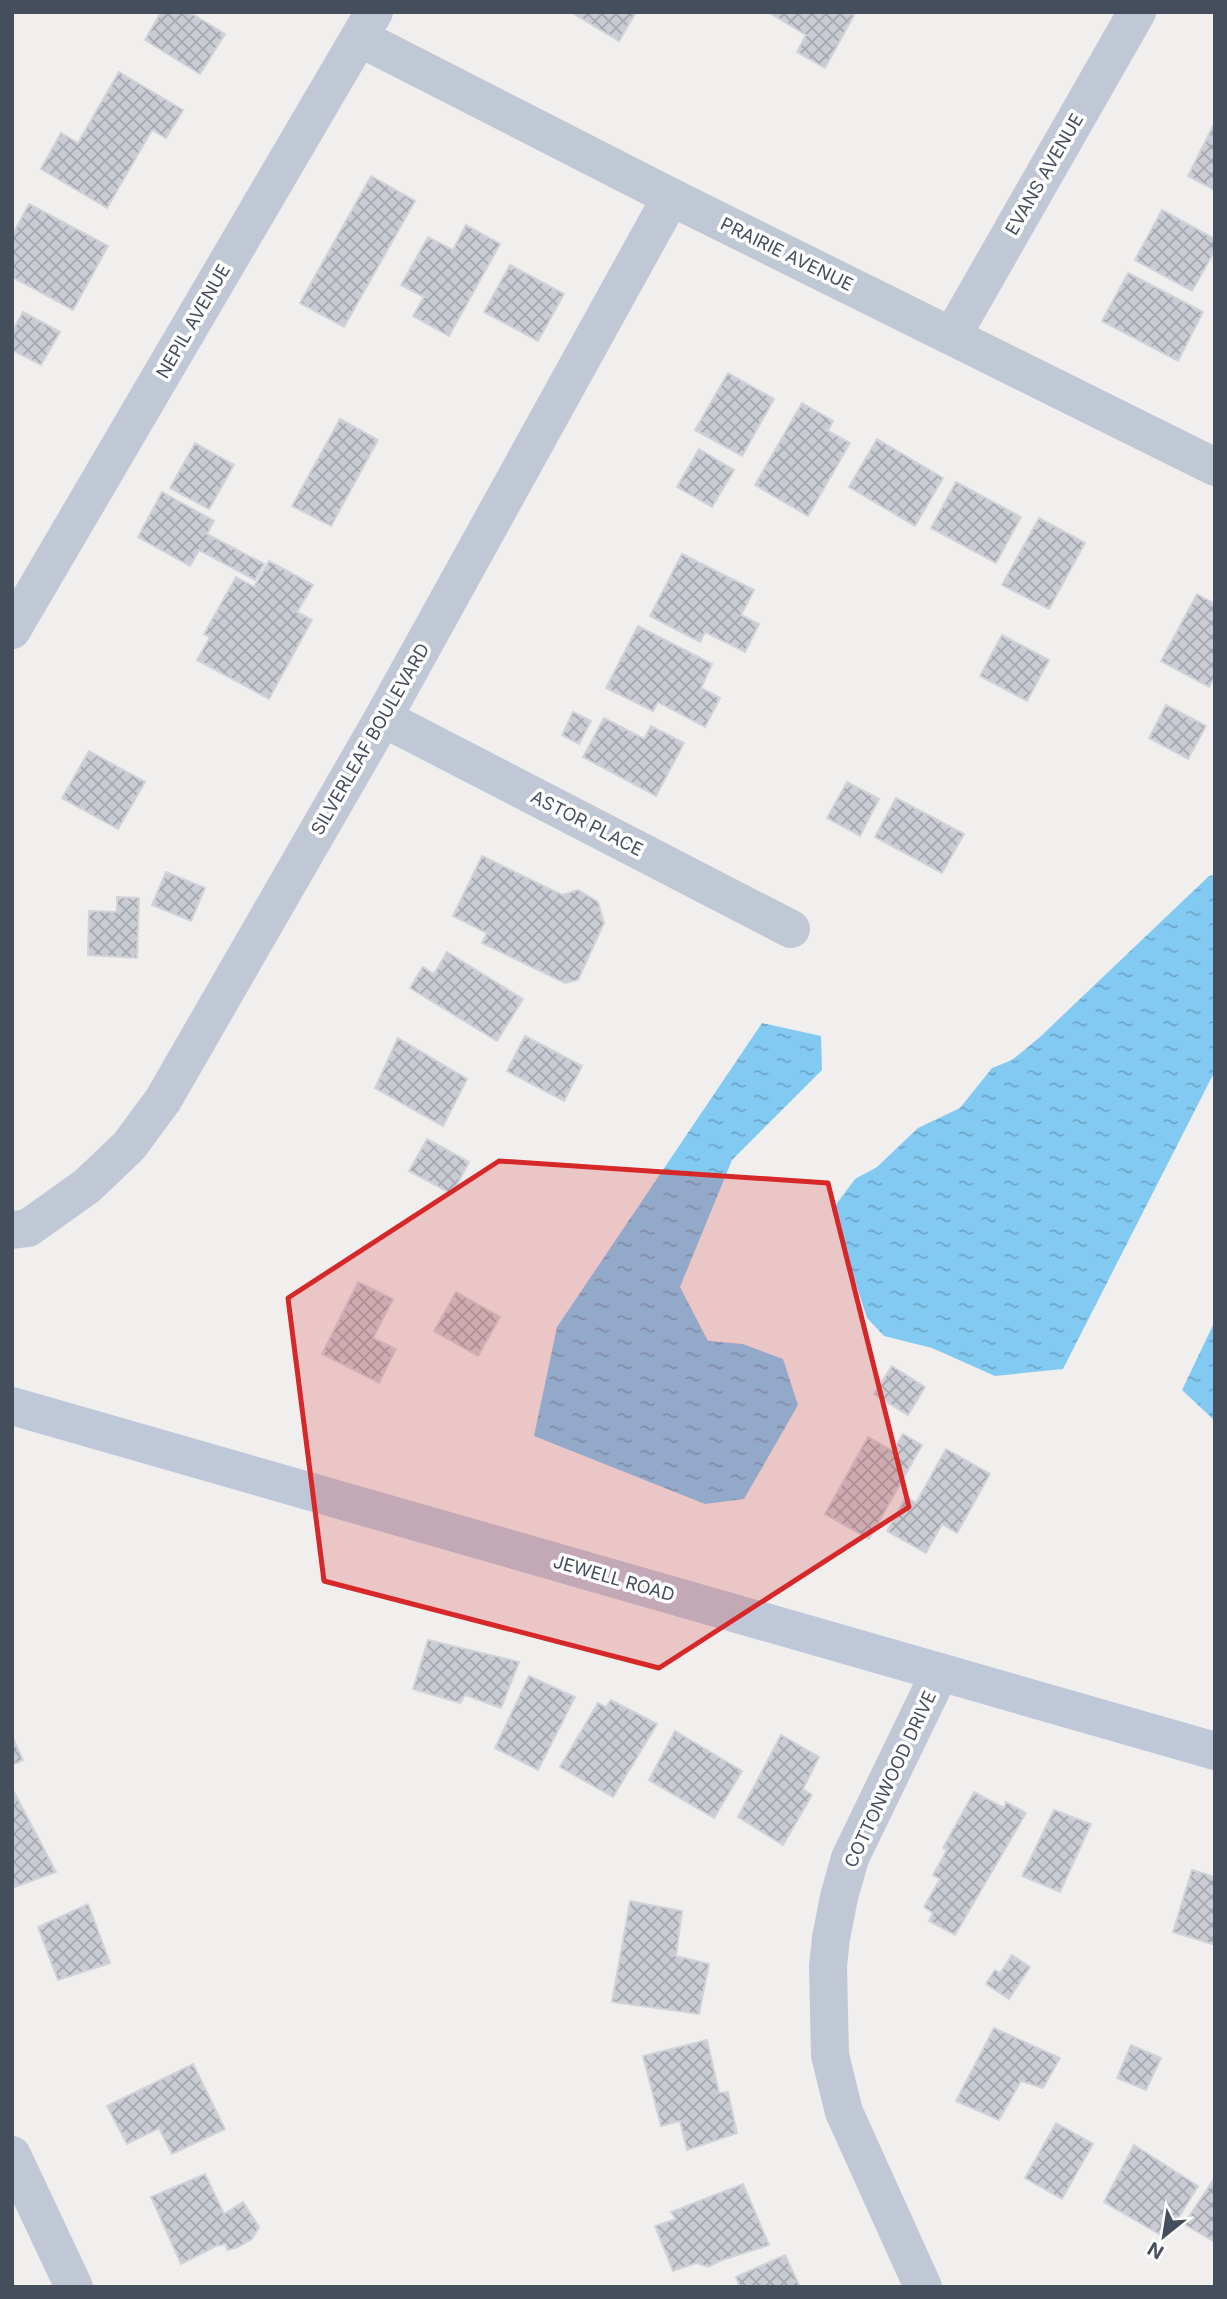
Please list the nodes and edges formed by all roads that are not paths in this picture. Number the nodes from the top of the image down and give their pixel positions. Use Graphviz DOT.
graph roads {
  1 [pos="1137,12"];
  2 [pos="367,25"];
  3 [pos="671,197"];
  4 [pos="952,336"];
  5 [pos="1215,467"];
  6 [pos="12,630"];
  7 [pos="383,718"];
  8 [pos="791,929"];
  9 [pos="12,1230"];
  10 [pos="12,1406"];
  11 [pos="940,1672"];
  12 [pos="1215,1751"];
  13 [pos="12,2155"];
  14 [pos="74,2287"];
  15 [pos="923,2287"];
  1 -- 4 [label="street, EVANS AVENUE"];
  2 -- 3 [label="street, PRAIRIE AVENUE"];
  2 -- 6 [label="street, NEPIL AVENUE"];
  3 -- 4 [label="street, PRAIRIE AVENUE"];
  3 -- 7 [label="street, SILVERLEAF BOULEVARD"];
  4 -- 5 [label="street, PRAIRIE AVENUE"];
  7 -- 8 [label="street, ASTOR PLACE"];
  7 -- 9 [label="street, SILVERLEAF BOULEVARD"];
  10 -- 11 [label="street, JEWELL ROAD"];
  11 -- 12 [label="street, JEWELL ROAD"];
  11 -- 15 [label="street, COTTONWOOD DRIVE"];
  13 -- 14 [label="street"];
}
